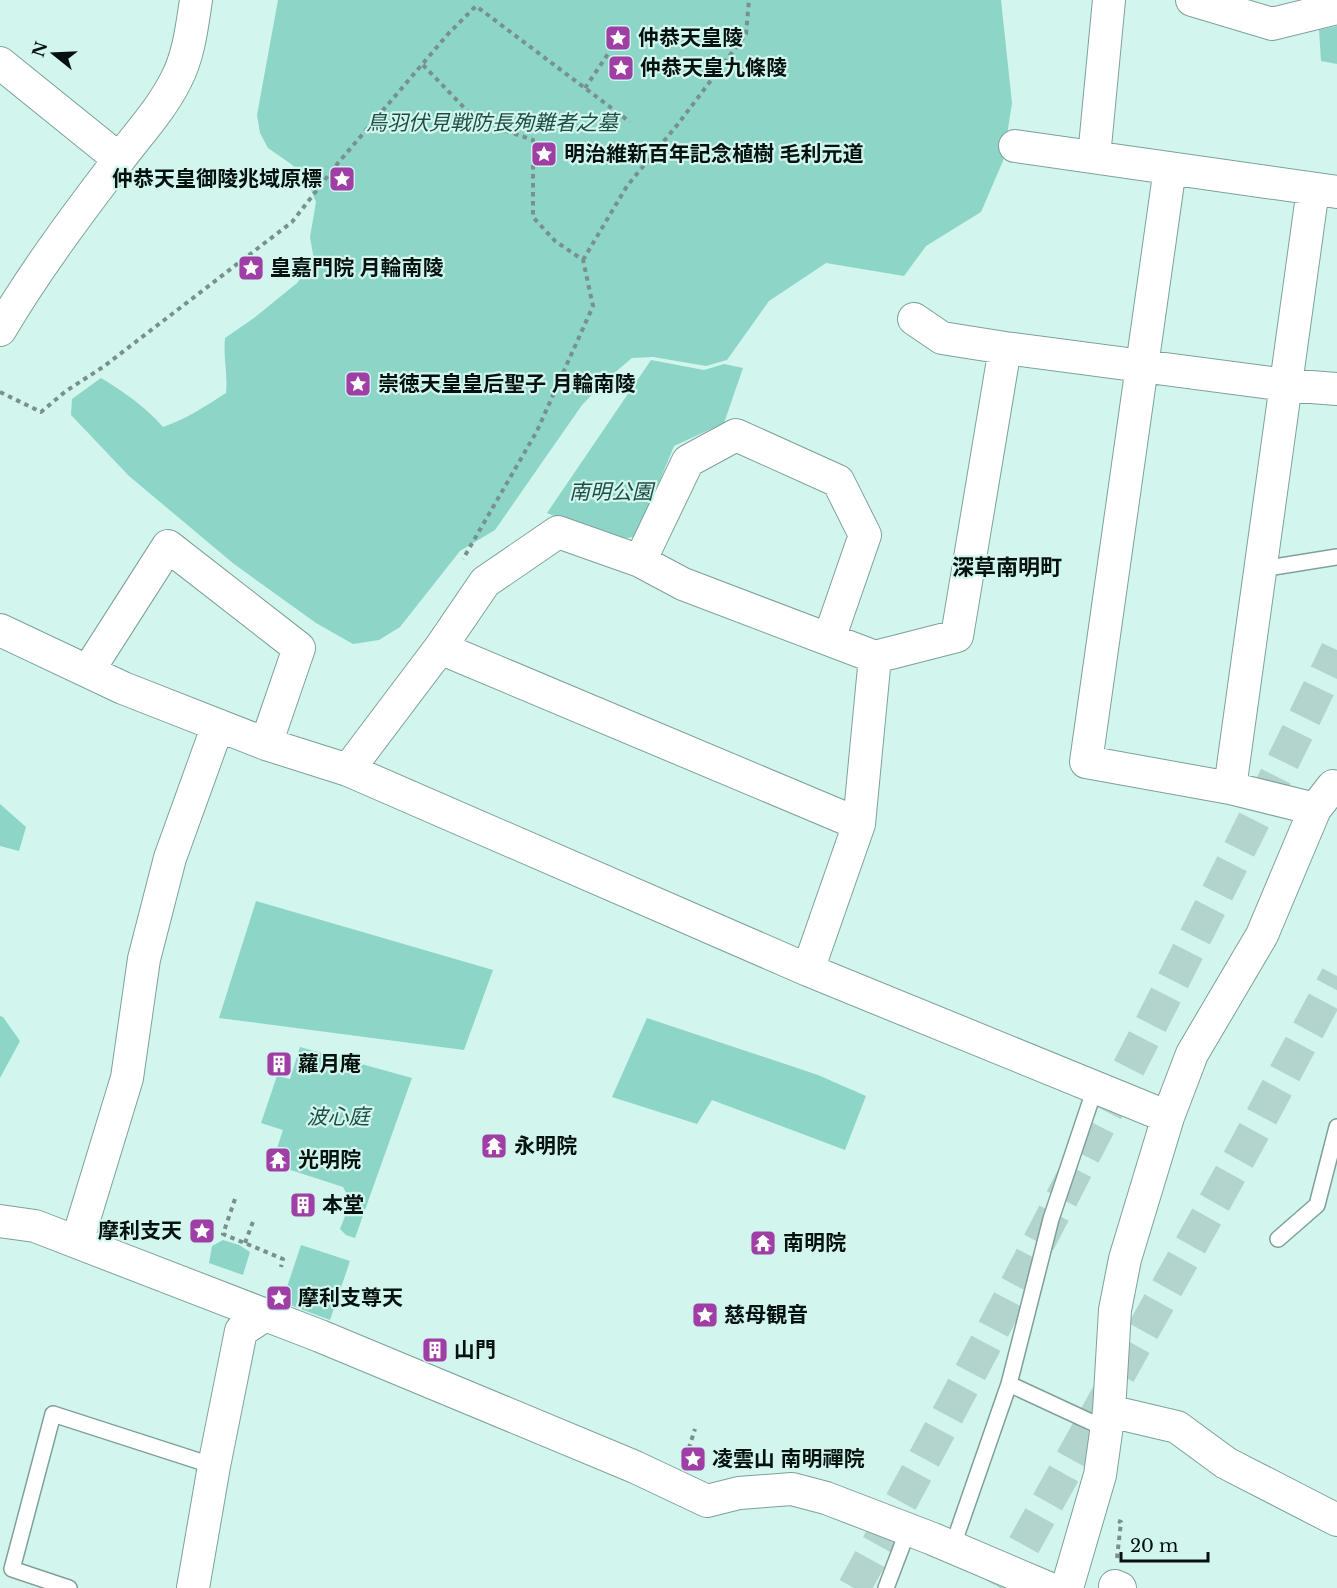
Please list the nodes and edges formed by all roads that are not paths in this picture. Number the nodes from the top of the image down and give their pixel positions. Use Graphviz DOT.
graph roads {
  1 [pos="196,0"];
  2 [pos="1110,0"];
  3 [pos="1192,0"];
  4 [pos="1337,8"];
  5 [pos="0,63"];
  6 [pos="1014,146"];
  7 [pos="1094,158"];
  8 [pos="119,159"];
  9 [pos="1170,168"];
  10 [pos="1325,190"];
  11 [pos="914,319"];
  12 [pos="0,330"];
  13 [pos="1005,348"];
  14 [pos="1141,365"];
  15 [pos="1286,385"];
  16 [pos="1337,389"];
  17 [pos="1337,557"];
  18 [pos="640,561"];
  19 [pos="1261,569"];
  20 [pos="0,630"];
  21 [pos="830,639"];
  22 [pos="440,648"];
  23 [pos="875,657"];
  24 [pos="88,671"];
  25 [pos="219,725"];
  26 [pos="266,744"];
  27 [pos="348,770"];
  28 [pos="1337,787"];
  29 [pos="1230,788"];
  30 [pos="1315,809"];
  31 [pos="859,824"];
  32 [pos="808,970"];
  33 [pos="1095,1088"];
  34 [pos="1168,1118"];
  35 [pos="1337,1127"];
  36 [pos="0,1221"];
  37 [pos="1278,1239"];
  38 [pos="77,1242"];
  39 [pos="265,1315"];
  40 [pos="1009,1384"];
  41 [pos="1107,1420"];
  42 [pos="214,1466"];
  43 [pos="1337,1520"];
  44 [pos="908,1530"];
  45 [pos="952,1548"];
  46 [pos="69,1588"];
  47 [pos="193,1588"];
  48 [pos="886,1588"];
  49 [pos="1048,1588"];
  50 [pos="1067,1588"];
  1 -- 8 [label="street"];
  2 -- 7 [label="street"];
  3 -- 4 [label="street"];
  5 -- 8 [label="street"];
  6 -- 7 [label="street"];
  7 -- 9 [label="street"];
  8 -- 12 [label="street"];
  9 -- 10 [label="street"];
  9 -- 14 [label="street"];
  10 -- 15 [label="street"];
  11 -- 13 [label="street"];
  13 -- 14 [label="street"];
  13 -- 23 [label="street"];
  14 -- 15 [label="street"];
  14 -- 29 [label="street"];
  15 -- 16 [label="street"];
  15 -- 19 [label="street"];
  17 -- 19 [label="lane"];
  18 -- 21 [label="street"];
  18 -- 21 [label="street"];
  18 -- 22 [label="street"];
  19 -- 29 [label="street"];
  20 -- 24 [label="street"];
  21 -- 23 [label="street"];
  22 -- 27 [label="street"];
  22 -- 31 [label="street"];
  23 -- 31 [label="street"];
  24 -- 25 [label="street"];
  24 -- 26 [label="street"];
  25 -- 26 [label="street"];
  25 -- 38 [label="street"];
  26 -- 27 [label="street"];
  27 -- 32 [label="street"];
  28 -- 30 [label="street"];
  29 -- 30 [label="street"];
  30 -- 34 [label="street"];
  31 -- 32 [label="street"];
  32 -- 33 [label="street"];
  33 -- 34 [label="street"];
  33 -- 40 [label="lane"];
  34 -- 41 [label="street"];
  35 -- 37 [label="lane"];
  36 -- 38 [label="street"];
  38 -- 39 [label="street"];
  39 -- 42 [label="street"];
  39 -- 44 [label="street"];
  40 -- 41 [label="lane"];
  40 -- 45 [label="lane"];
  41 -- 43 [label="street"];
  41 -- 50 [label="street"];
  42 -- 46 [label="lane"];
  42 -- 47 [label="street"];
  44 -- 45 [label="street"];
  44 -- 48 [label="lane"];
  45 -- 49 [label="street"];
}
